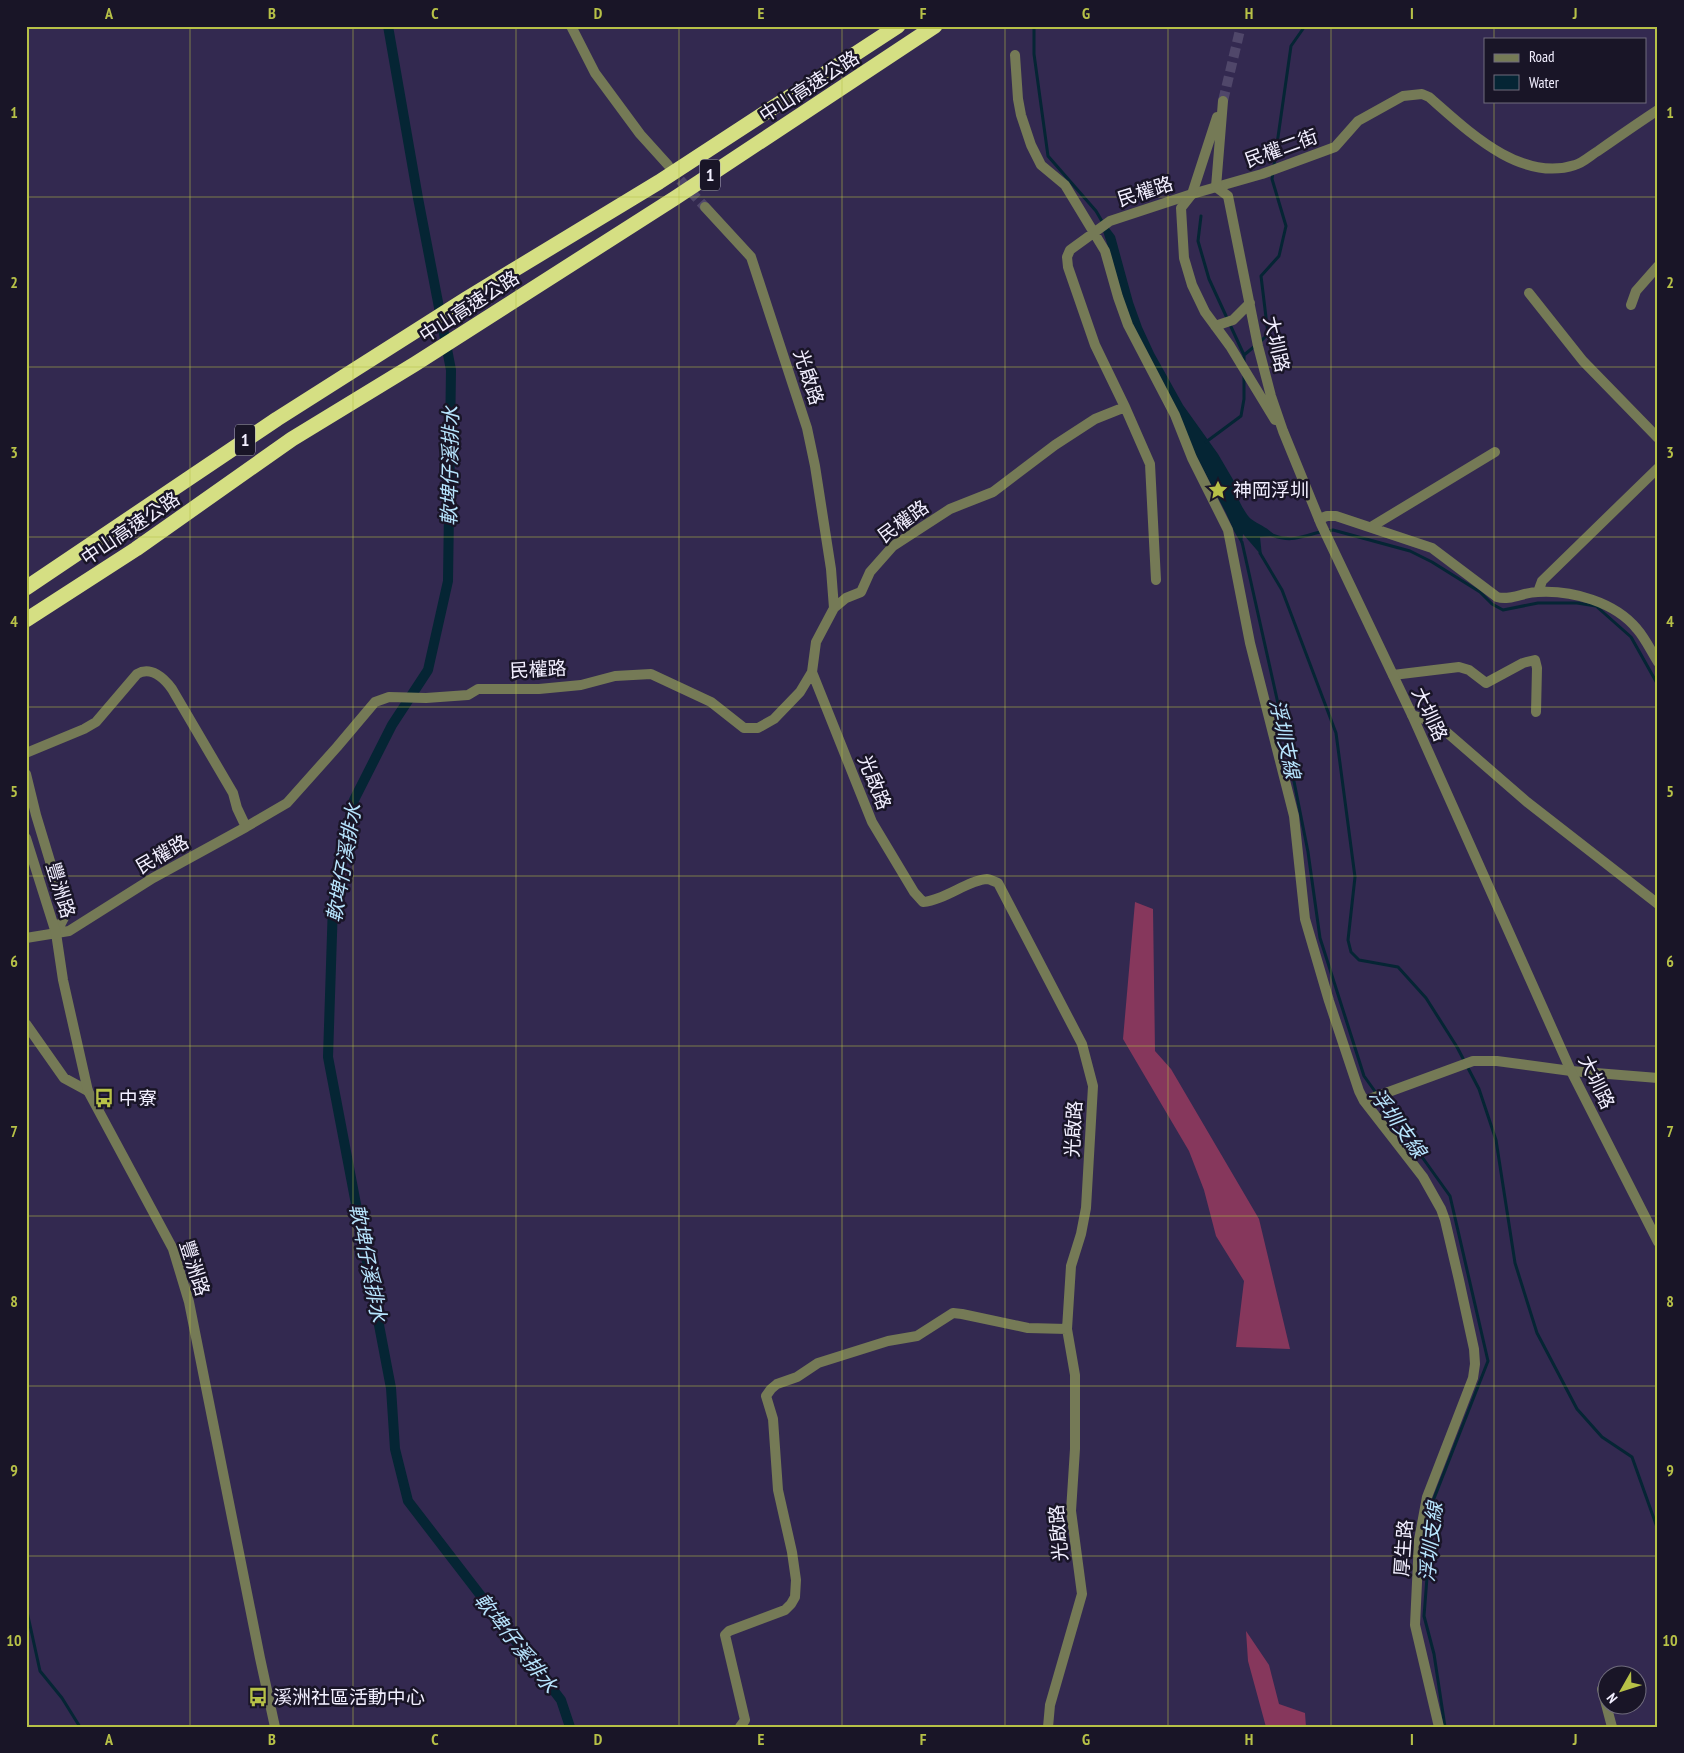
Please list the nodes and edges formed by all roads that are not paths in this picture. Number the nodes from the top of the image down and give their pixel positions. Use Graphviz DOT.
graph roads {
  1 [pos="571,26"];
  2 [pos="898,26"];
  3 [pos="935,26"];
  4 [pos="1015,55"];
  5 [pos="1658,110"];
  6 [pos="668,166"];
  7 [pos="1216,187"];
  8 [pos="1192,194"];
  9 [pos="704,207"];
  10 [pos="1097,231"];
  11 [pos="1658,266"];
  12 [pos="1529,293"];
  13 [pos="1250,303"];
  14 [pos="1631,305"];
  15 [pos="1223,323"];
  16 [pos="1125,407"];
  17 [pos="1282,431"];
  18 [pos="1658,438"];
  19 [pos="1495,452"];
  20 [pos="1658,468"];
  21 [pos="1320,522"];
  22 [pos="1371,527"];
  23 [pos="90,546"];
  24 [pos="136,549"];
  25 [pos="26,579"];
  26 [pos="1156,580"];
  27 [pos="26,588"];
  28 [pos="1538,592"];
  29 [pos="834,608"];
  30 [pos="26,620"];
  31 [pos="26,630"];
  32 [pos="1658,662"];
  33 [pos="812,672"];
  34 [pos="1393,675"];
  35 [pos="1536,712"];
  36 [pos="1412,715"];
  37 [pos="26,753"];
  38 [pos="26,774"];
  39 [pos="246,827"];
  40 [pos="26,838"];
  41 [pos="1658,904"];
  42 [pos="56,933"];
  43 [pos="26,938"];
  44 [pos="26,1024"];
  45 [pos="1572,1070"];
  46 [pos="1658,1078"];
  47 [pos="88,1091"];
  48 [pos="1364,1101"];
  49 [pos="1658,1242"];
  50 [pos="1067,1329"];
  51 [pos="275,1727"];
  52 [pos="740,1727"];
  53 [pos="1048,1727"];
  54 [pos="1439,1727"];
  1 -- 6 [label="street"];
  2 -- 23 [label="highway, 中山高速公路 / 1"];
  3 -- 24 [label="highway, 中山高速公路 / 1"];
  4 -- 10 [label="street, 厚生路"];
  5 -- 7 [label="street, 民權二街"];
  7 -- 8 [label="street, 民權路"];
  7 -- 8 [label="street"];
  7 -- 13 [label="street, 大圳路"];
  8 -- 10 [label="street, 民權路"];
  8 -- 15 [label="street"];
  9 -- 29 [label="street, 光啟路"];
  10 -- 16 [label="street, 民權路"];
  10 -- 48 [label="street, 厚生路"];
  11 -- 14 [label="street"];
  12 -- 18 [label="street"];
  13 -- 15 [label="street"];
  13 -- 17 [label="street, 大圳路"];
  15 -- 17 [label="street"];
  16 -- 26 [label="street"];
  16 -- 29 [label="street, 民權路"];
  17 -- 21 [label="street, 大圳路"];
  19 -- 22 [label="street"];
  20 -- 28 [label="street"];
  21 -- 22 [label="street"];
  21 -- 34 [label="street, 大圳路"];
  22 -- 28 [label="street"];
  23 -- 25 [label="highway"];
  23 -- 27 [label="highway, 中山高速公路 / 1"];
  24 -- 30 [label="highway, 中山高速公路 / 1"];
  24 -- 31 [label="highway"];
  28 -- 32 [label="street"];
  29 -- 33 [label="street, 民權路"];
  33 -- 39 [label="street, 民權路"];
  33 -- 50 [label="street, 光啟路"];
  34 -- 35 [label="street"];
  34 -- 36 [label="street, 大圳路"];
  36 -- 41 [label="street"];
  36 -- 45 [label="street, 大圳路"];
  37 -- 39 [label="street"];
  38 -- 42 [label="street"];
  39 -- 42 [label="street, 民權路"];
  40 -- 42 [label="street, 豐洲路"];
  42 -- 43 [label="street, 民權路"];
  42 -- 47 [label="street, 豐洲路"];
  44 -- 47 [label="street"];
  45 -- 46 [label="street"];
  45 -- 48 [label="street"];
  45 -- 49 [label="street, 大圳路"];
  47 -- 51 [label="street, 豐洲路"];
  48 -- 54 [label="street, 厚生路"];
  50 -- 52 [label="street"];
  50 -- 53 [label="street, 光啟路"];
}
